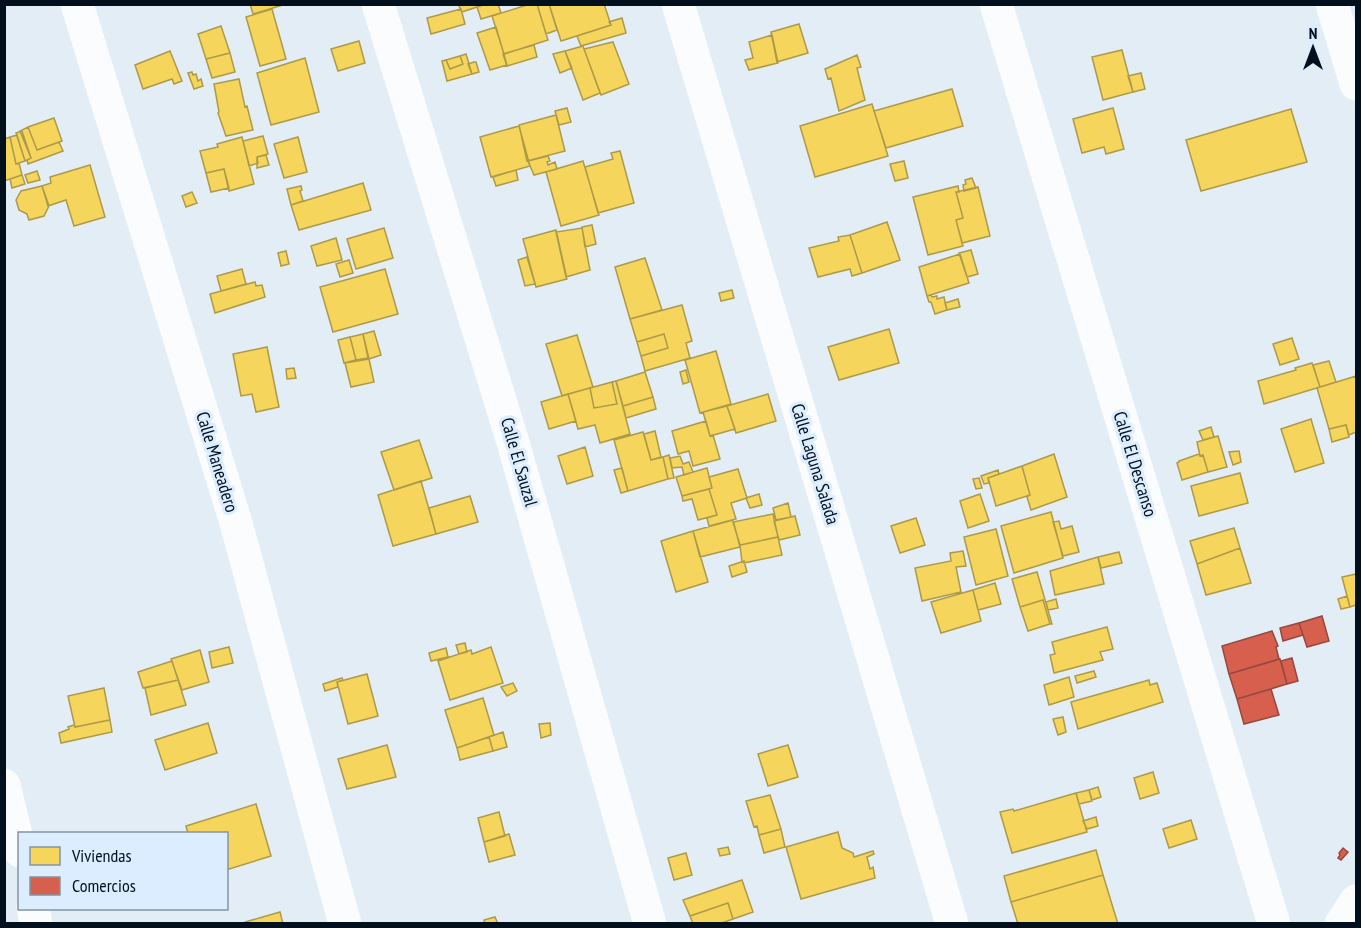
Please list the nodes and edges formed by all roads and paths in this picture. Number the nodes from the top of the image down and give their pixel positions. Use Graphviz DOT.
graph roads {
  1 [pos="77,4"];
  2 [pos="378,4"];
  3 [pos="678,4"];
  4 [pos="996,4"];
  5 [pos="1332,4"];
  6 [pos="1356,84"];
  7 [pos="4,785"];
  8 [pos="18,842"];
  9 [pos="1356,901"];
  10 [pos="345,924"];
  11 [pos="650,924"];
  12 [pos="952,924"];
  13 [pos="1274,924"];
  14 [pos="1341,924"];
  1 -- 10 [label="street, Calle Maneadero"];
  2 -- 11 [label="street, Calle El Sauzal"];
  3 -- 12 [label="street, Calle Laguna Salada"];
  4 -- 13 [label="street, Calle El Descanso"];
  5 -- 6 [label="street"];
  7 -- 8 [label="street"];
  9 -- 14 [label="street"];
}
